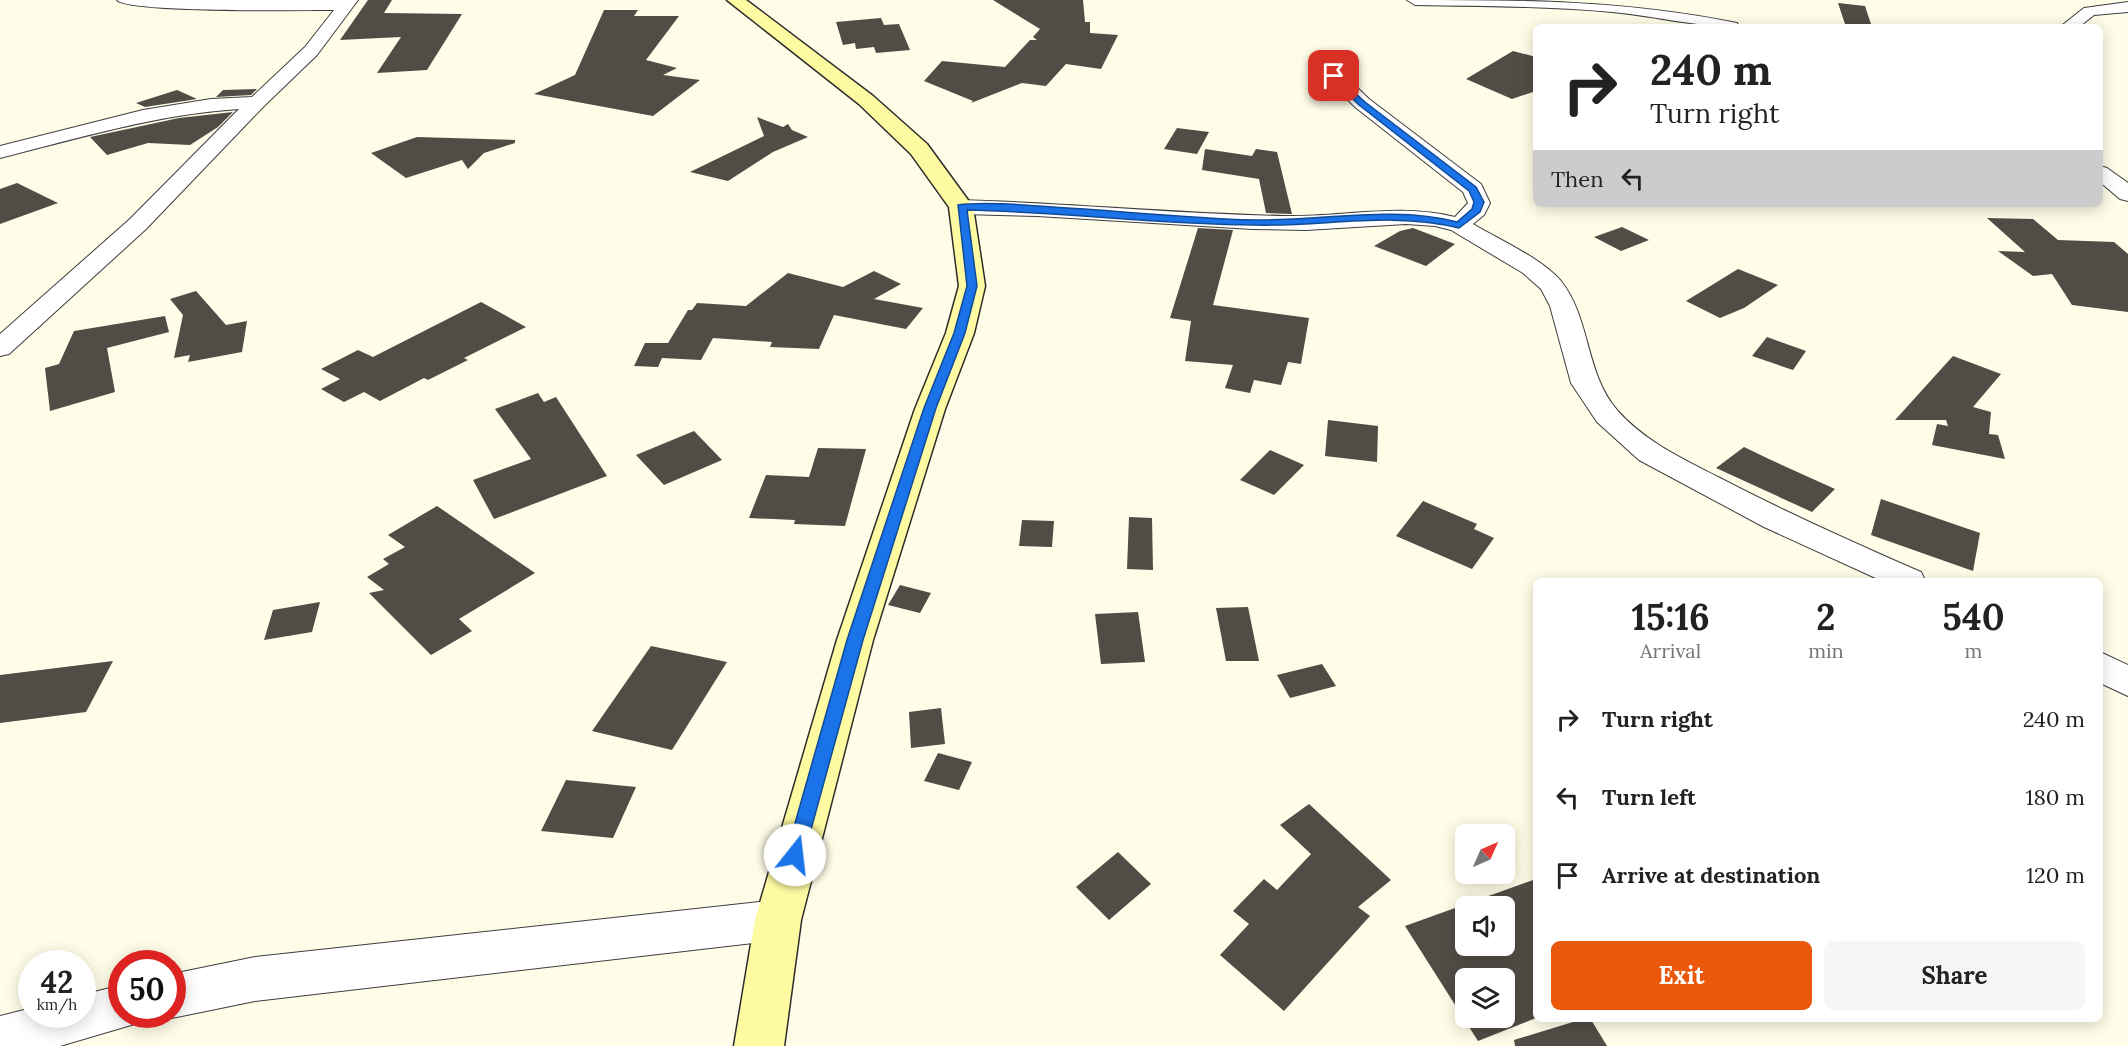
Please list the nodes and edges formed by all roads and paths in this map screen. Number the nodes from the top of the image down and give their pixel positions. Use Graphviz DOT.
graph roads {
  1 [pos="125,0"];
  2 [pos="735,0"];
  3 [pos="1415,0"];
  4 [pos="347,3"];
  5 [pos="2128,7"];
  6 [pos="1711,20"];
  7 [pos="2072,24"];
  8 [pos="1338,69"];
  9 [pos="257,102"];
  10 [pos="0,152"];
  11 [pos="2103,174"];
  12 [pos="2128,194"];
  13 [pos="961,207"];
  14 [pos="1459,225"];
  15 [pos="0,348"];
  16 [pos="1904,578"];
  17 [pos="2103,668"];
  18 [pos="2128,682"];
  19 [pos="778,920"];
  20 [pos="186,993"];
  21 [pos="108,1011"];
  22 [pos="0,1039"];
  23 [pos="759,1046"];
  1 -- 4 [label="street"];
  2 -- 13 [label="main road"];
  3 -- 6 [label="street"];
  4 -- 9 [label="street"];
  5 -- 7 [label="street"];
  8 -- 14 [label="street"];
  9 -- 10 [label="street"];
  9 -- 15 [label="street"];
  11 -- 12 [label="street"];
  13 -- 14 [label="street"];
  13 -- 19 [label="main road"];
  14 -- 16 [label="street"];
  17 -- 18 [label="street"];
  19 -- 20 [label="street"];
  19 -- 23 [label="main road"];
  21 -- 22 [label="street"];
}
